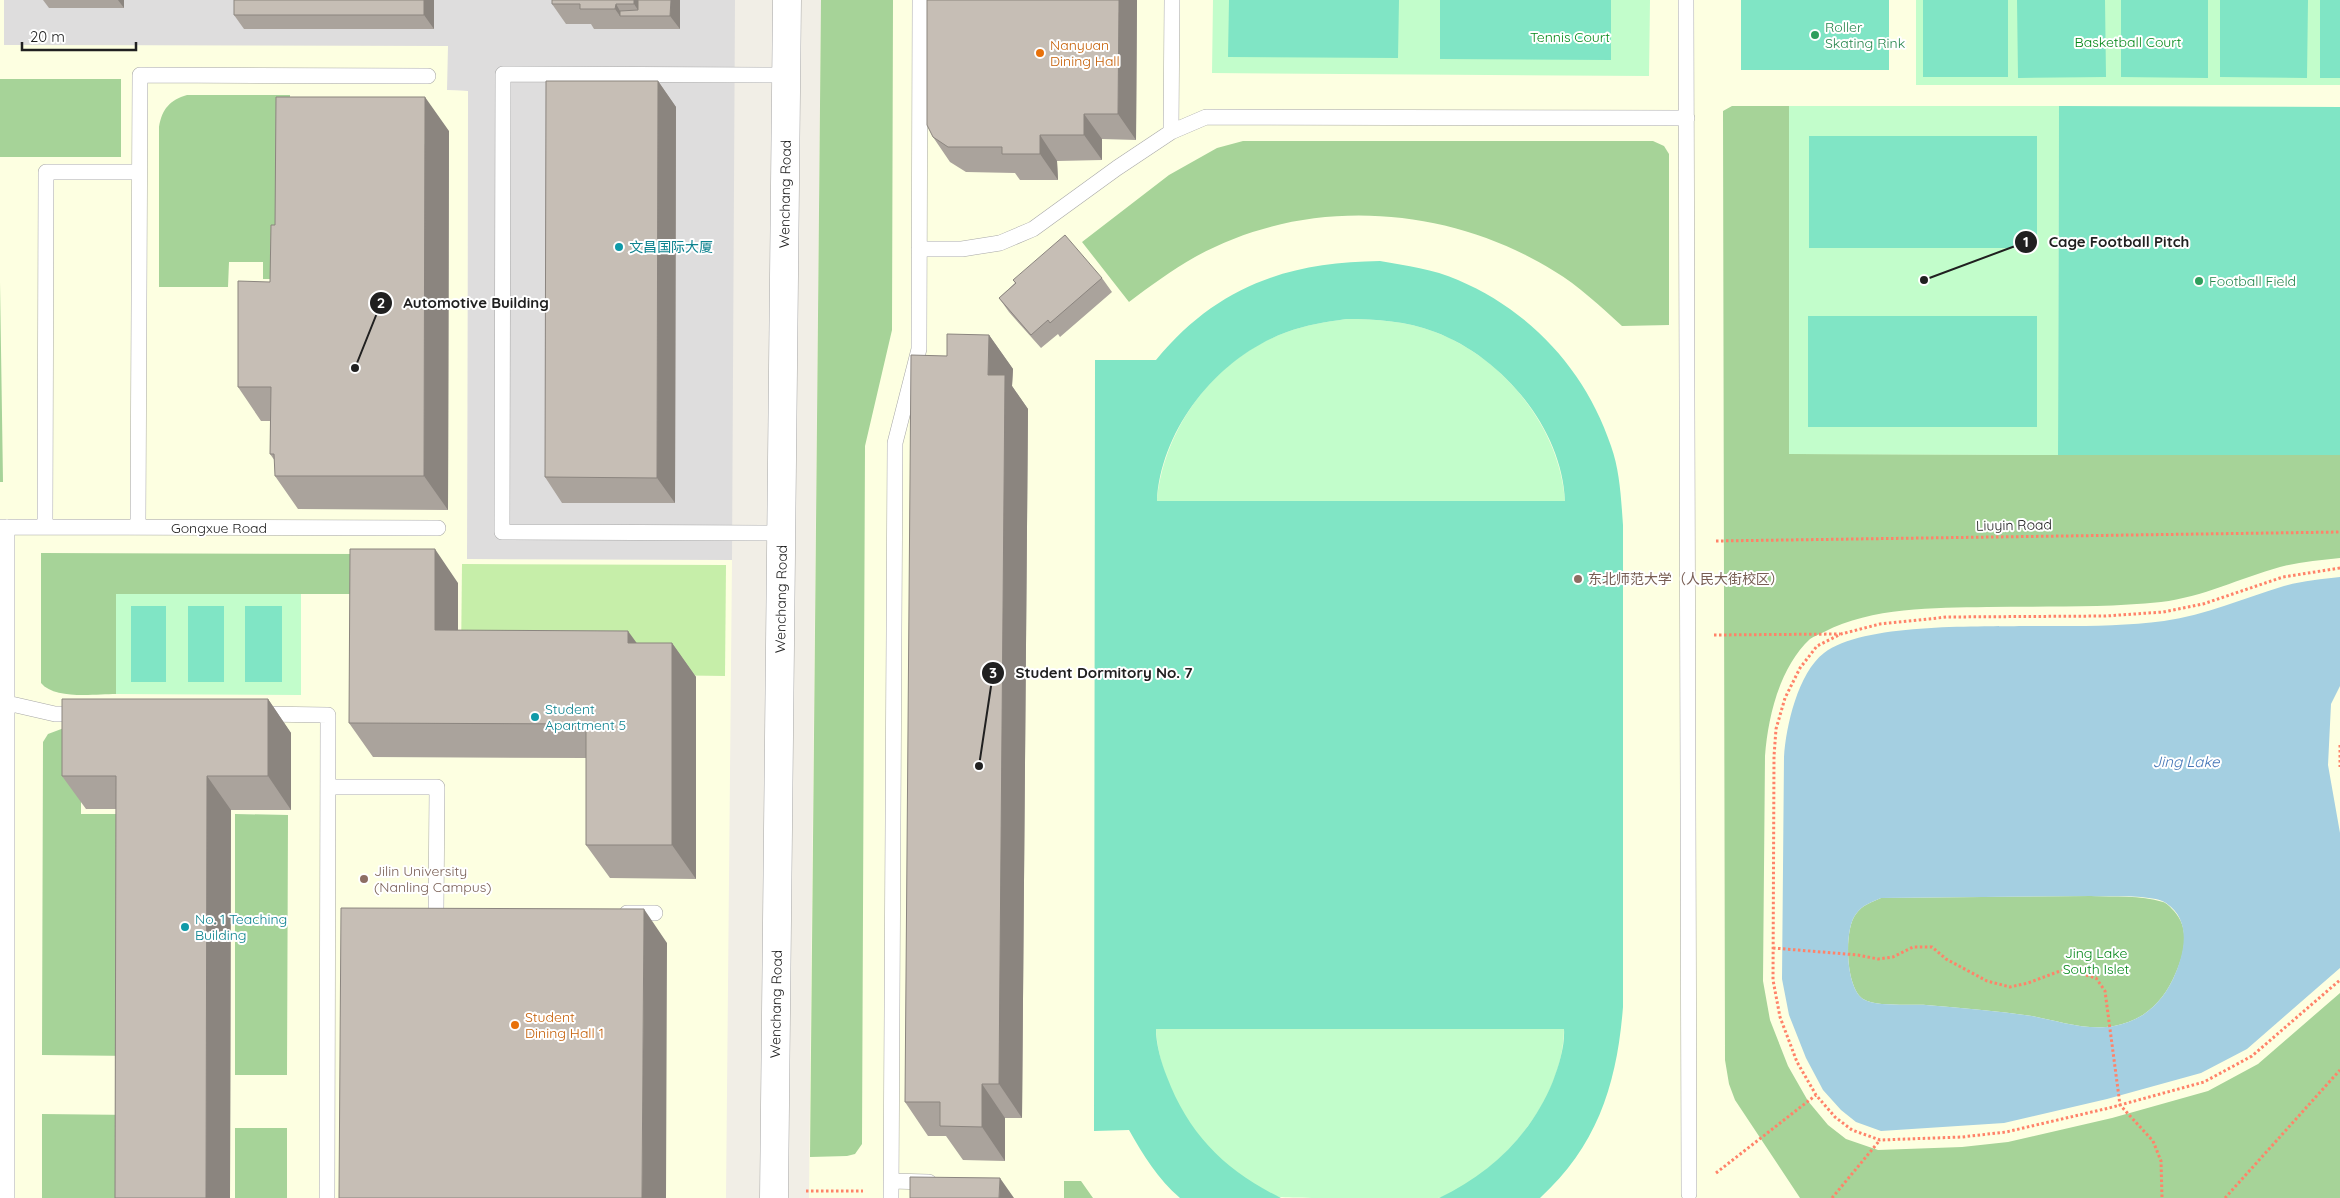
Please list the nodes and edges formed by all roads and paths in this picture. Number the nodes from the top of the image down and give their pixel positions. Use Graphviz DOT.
graph roads {
  1 [pos="787,0"];
  2 [pos="920,0"];
  3 [pos="1172,0"];
  4 [pos="1686,0"];
  5 [pos="786,75"];
  6 [pos="428,76"];
  7 [pos="1686,118"];
  8 [pos="1171,132"];
  9 [pos="139,172"];
  10 [pos="919,249"];
  11 [pos="4,527"];
  12 [pos="45,527"];
  13 [pos="138,527"];
  14 [pos="438,528"];
  15 [pos="2340,532"];
  16 [pos="781,533"];
  17 [pos="1687,541"];
  18 [pos="2340,568"];
  19 [pos="1841,634"];
  20 [pos="1688,635"];
  21 [pos="7,703"];
  22 [pos="94,714"];
  23 [pos="240,714"];
  24 [pos="2340,745"];
  25 [pos="2340,767"];
  26 [pos="328,787"];
  27 [pos="417,912"];
  28 [pos="615,913"];
  29 [pos="655,913"];
  30 [pos="1773,948"];
  31 [pos="2340,980"];
  32 [pos="2340,1070"];
  33 [pos="1816,1096"];
  34 [pos="2120,1105"];
  35 [pos="1880,1140"];
  36 [pos="947,1182"];
  37 [pos="891,1190"];
  38 [pos="774,1195"];
  39 [pos="1689,1196"];
  40 [pos="8,1198"];
  41 [pos="327,1198"];
  42 [pos="1832,1198"];
  43 [pos="2162,1198"];
  44 [pos="2225,1198"];
  1 -- 5 [label="street, Wenchang Road"];
  2 -- 10 [label="lane"];
  3 -- 8 [label="lane"];
  4 -- 7 [label="lane"];
  5 -- 16 [label="street, Wenchang Road"];
  5 -- 16 [label="lane"];
  6 -- 9 [label="lane"];
  7 -- 8 [label="lane"];
  7 -- 17 [label="lane"];
  8 -- 10 [label="lane"];
  9 -- 12 [label="lane"];
  9 -- 13 [label="lane"];
  10 -- 37 [label="lane"];
  11 -- 12 [label="lane, Gongxue Road"];
  11 -- 21 [label="lane"];
  12 -- 13 [label="lane, Gongxue Road"];
  13 -- 14 [label="lane, Gongxue Road"];
  15 -- 17 [label="path, Liuyin Road"];
  16 -- 38 [label="street, Wenchang Road"];
  17 -- 20 [label="lane"];
  18 -- 19 [label="path"];
  19 -- 20 [label="path"];
  19 -- 30 [label="path"];
  20 -- 39 [label="lane"];
  21 -- 22 [label="lane"];
  21 -- 40 [label="lane"];
  23 -- 26 [label="lane"];
  24 -- 25 [label="path"];
  26 -- 27 [label="lane"];
  26 -- 41 [label="lane"];
  28 -- 29 [label="lane"];
  30 -- 33 [label="path"];
  30 -- 34 [label="path"];
  31 -- 34 [label="path"];
  32 -- 44 [label="path"];
  33 -- 35 [label="path"];
  33 -- 39 [label="path"];
  34 -- 35 [label="path"];
  34 -- 43 [label="path"];
  35 -- 42 [label="path"];
  36 -- 37 [label="lane"];
  37 -- 38 [label="path"];
}
